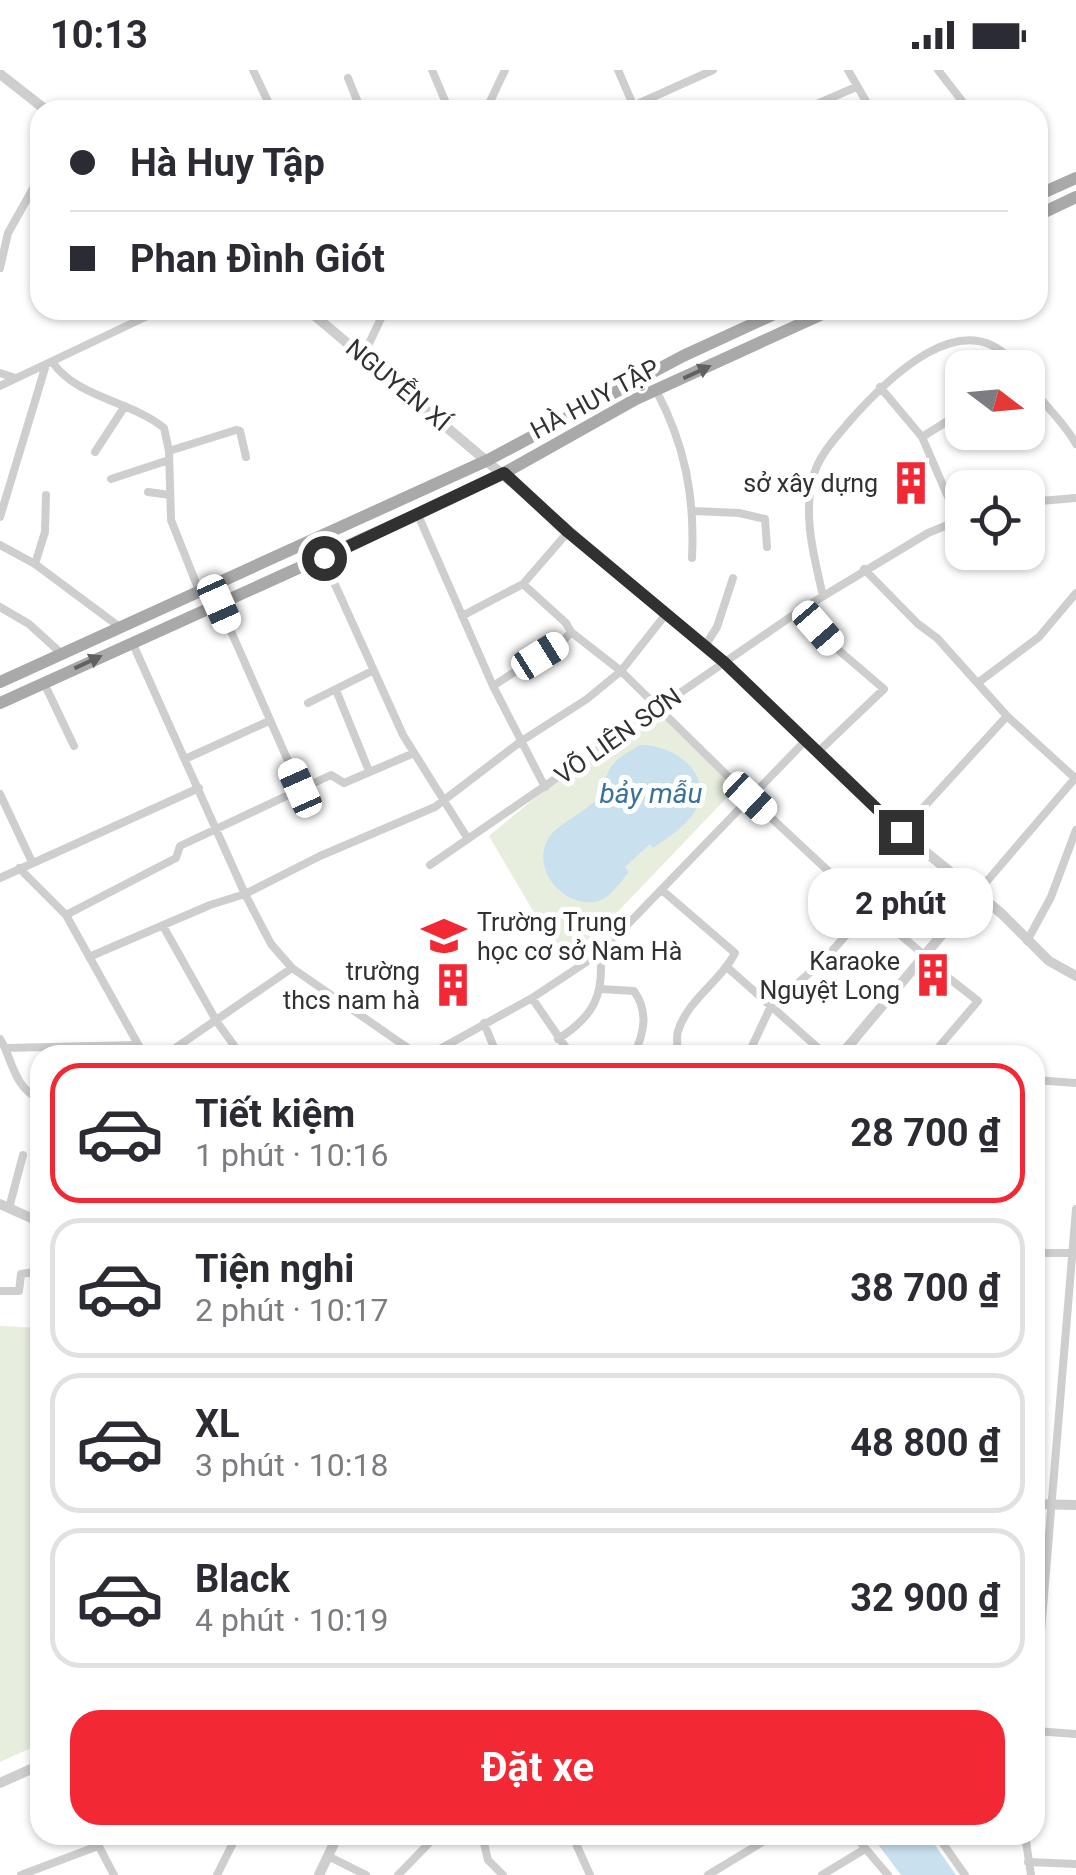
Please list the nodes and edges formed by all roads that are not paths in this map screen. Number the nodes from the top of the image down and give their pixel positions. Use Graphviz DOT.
graph roads {
  1 [pos="253,70"];
  2 [pos="432,70"];
  3 [pos="505,70"];
  4 [pos="618,70"];
  5 [pos="713,70"];
  6 [pos="848,70"];
  7 [pos="938,70"];
  8 [pos="0,74"];
  9 [pos="692,74"];
  10 [pos="348,78"];
  11 [pos="856,87"];
  12 [pos="33,100"];
  13 [pos="267,100"];
  14 [pos="358,100"];
  15 [pos="445,100"];
  16 [pos="491,100"];
  17 [pos="631,100"];
  18 [pos="648,100"];
  19 [pos="825,100"];
  20 [pos="864,100"];
  21 [pos="961,100"];
  22 [pos="1076,178"];
  23 [pos="1048,191"];
  24 [pos="30,194"];
  25 [pos="1076,198"];
  26 [pos="1048,211"];
  27 [pos="0,268"];
  28 [pos="140,320"];
  29 [pos="321,320"];
  30 [pos="380,320"];
  31 [pos="762,320"];
  32 [pos="809,320"];
  33 [pos="998,350"];
  34 [pos="364,354"];
  35 [pos="49,365"];
  36 [pos="0,373"];
  37 [pos="16,378"];
  38 [pos="0,386"];
  39 [pos="880,387"];
  40 [pos="656,390"];
  41 [pos="125,406"];
  42 [pos="1045,408"];
  43 [pos="945,423"];
  44 [pos="922,437"];
  45 [pos="1076,444"];
  46 [pos="94,452"];
  47 [pos="169,455"];
  48 [pos="246,457"];
  49 [pos="488,460"];
  50 [pos="504,473"];
  51 [pos="111,479"];
  52 [pos="945,487"];
  53 [pos="148,492"];
  54 [pos="46,495"];
  55 [pos="170,495"];
  56 [pos="1076,498"];
  57 [pos="1045,501"];
  58 [pos="694,510"];
  59 [pos="1,514"];
  60 [pos="418,514"];
  61 [pos="945,526"];
  62 [pos="568,532"];
  63 [pos="0,545"];
  64 [pos="768,547"];
  65 [pos="324,558"];
  66 [pos="692,558"];
  67 [pos="35,564"];
  68 [pos="864,569"];
  69 [pos="734,578"];
  70 [pos="523,584"];
  71 [pos="1076,593"];
  72 [pos="200,594"];
  73 [pos="824,596"];
  74 [pos="219,604"];
  75 [pos="0,607"];
  76 [pos="802,609"];
  77 [pos="666,614"];
  78 [pos="462,616"];
  79 [pos="121,628"];
  80 [pos="571,632"];
  81 [pos="132,642"];
  82 [pos="705,646"];
  83 [pos="62,655"];
  84 [pos="724,662"];
  85 [pos="372,671"];
  86 [pos="621,671"];
  87 [pos="0,682"];
  88 [pos="978,682"];
  89 [pos="44,683"];
  90 [pos="493,686"];
  91 [pos="336,690"];
  92 [pos="308,703"];
  93 [pos="0,704"];
  94 [pos="658,710"];
  95 [pos="1008,716"];
  96 [pos="270,721"];
  97 [pos="806,740"];
  98 [pos="520,742"];
  99 [pos="74,746"];
  100 [pos="819,751"];
  101 [pos="414,753"];
  102 [pos="185,759"];
  103 [pos="370,771"];
  104 [pos="1076,778"];
  105 [pos="545,787"];
  106 [pos="199,788"];
  107 [pos="300,788"];
  108 [pos="0,794"];
  109 [pos="750,798"];
  110 [pos="443,799"];
  111 [pos="216,827"];
  112 [pos="1076,830"];
  113 [pos="901,832"];
  114 [pos="468,839"];
  115 [pos="32,862"];
  116 [pos="430,866"];
  117 [pos="18,868"];
  118 [pos="0,878"];
  119 [pos="663,891"];
  120 [pos="245,894"];
  121 [pos="976,894"];
  122 [pos="868,909"];
  123 [pos="66,915"];
  124 [pos="163,926"];
  125 [pos="1028,940"];
  126 [pos="600,953"];
  127 [pos="923,956"];
  128 [pos="89,957"];
  129 [pos="292,968"];
  130 [pos="728,968"];
  131 [pos="1076,976"];
  132 [pos="600,990"];
  133 [pos="532,998"];
  134 [pos="770,1008"];
  135 [pos="218,1022"];
  136 [pos="484,1023"];
  137 [pos="0,1039"];
  138 [pos="558,1039"];
  139 [pos="138,1045"];
  140 [pos="182,1045"];
  141 [pos="234,1045"];
  142 [pos="404,1045"];
  143 [pos="447,1045"];
  144 [pos="494,1045"];
  145 [pos="563,1045"];
  146 [pos="637,1045"];
  147 [pos="678,1045"];
  148 [pos="753,1045"];
  149 [pos="814,1045"];
  150 [pos="850,1045"];
  151 [pos="941,1045"];
  152 [pos="30,1047"];
  153 [pos="6,1048"];
  154 [pos="1045,1081"];
  155 [pos="1076,1083"];
  156 [pos="30,1095"];
  157 [pos="23,1154"];
  158 [pos="5,1206"];
  159 [pos="1076,1209"];
  160 [pos="30,1217"];
  161 [pos="1074,1253"];
  162 [pos="1045,1254"];
  163 [pos="30,1273"];
  164 [pos="0,1290"];
  165 [pos="1045,1504"];
  166 [pos="1052,1504"];
  167 [pos="1076,1506"];
  168 [pos="1045,1586"];
  169 [pos="1045,1732"];
  170 [pos="1076,1734"];
  171 [pos="30,1770"];
  172 [pos="0,1783"];
  173 [pos="232,1845"];
  174 [pos="333,1845"];
  175 [pos="427,1845"];
  176 [pos="484,1845"];
  177 [pos="576,1845"];
  178 [pos="758,1845"];
  179 [pos="863,1845"];
  180 [pos="944,1845"];
  181 [pos="1026,1845"];
  182 [pos="98,1846"];
  183 [pos="866,1848"];
  184 [pos="328,1856"];
  185 [pos="1028,1862"];
  186 [pos="1076,1864"];
  187 [pos="21,1875"];
  188 [pos="114,1875"];
  189 [pos="217,1875"];
  190 [pos="319,1875"];
  191 [pos="366,1875"];
  192 [pos="398,1875"];
  193 [pos="503,1875"];
  194 [pos="590,1875"];
  195 [pos="708,1875"];
  196 [pos="822,1875"];
  197 [pos="888,1875"];
  198 [pos="965,1875"];
  199 [pos="1031,1875"];
  1 -- 13 [label="street"];
  2 -- 15 [label="street"];
  3 -- 16 [label="street"];
  4 -- 17 [label="street"];
  5 -- 9 [label="street"];
  6 -- 11 [label="street"];
  7 -- 21 [label="street"];
  8 -- 12 [label="street"];
  9 -- 18 [label="street"];
  10 -- 14 [label="street"];
  11 -- 19 [label="street"];
  11 -- 20 [label="street"];
  22 -- 23 [label="main road"];
  24 -- 27 [label="street"];
  25 -- 26 [label="main road"];
  28 -- 35 [label="street"];
  29 -- 34 [label="street, NGUYỄN XÍ"];
  30 -- 34 [label="street"];
  31 -- 49 [label="main road, HÀ HUY TẬP"];
  40 -- 32 [label="main road, HÀ HUY TẬP, one-way"];
  33 -- 39 [label="street"];
  34 -- 49 [label="street, NGUYỄN XÍ"];
  35 -- 37 [label="street"];
  35 -- 41 [label="street"];
  35 -- 59 [label="street"];
  36 -- 37 [label="street"];
  37 -- 38 [label="street"];
  39 -- 44 [label="street"];
  39 -- 73 [label="street"];
  40 -- 50 [label="main road, HÀ HUY TẬP"];
  40 -- 58 [label="street"];
  41 -- 46 [label="street"];
  41 -- 47 [label="street"];
  42 -- 45 [label="street"];
  43 -- 44 [label="street"];
  44 -- 52 [label="street"];
  47 -- 48 [label="street"];
  47 -- 51 [label="street"];
  47 -- 55 [label="street"];
  49 -- 50 [label="street, NGUYỄN XÍ"];
  49 -- 72 [label="main road, HÀ HUY TẬP"];
  50 -- 60 [label="main road, HÀ HUY TẬP"];
  50 -- 62 [label="street, NGUYỄN XÍ"];
  53 -- 55 [label="street"];
  54 -- 67 [label="street"];
  55 -- 72 [label="street"];
  56 -- 57 [label="street"];
  58 -- 64 [label="street"];
  58 -- 66 [label="street"];
  60 -- 65 [label="main road, HÀ HUY TẬP"];
  60 -- 78 [label="street"];
  61 -- 68 [label="street, VÕ LIÊN SƠN"];
  62 -- 70 [label="street"];
  62 -- 77 [label="street, NGUYỄN XÍ"];
  63 -- 67 [label="street"];
  65 -- 74 [label="main road, HÀ HUY TẬP"];
  65 -- 85 [label="street"];
  67 -- 79 [label="street"];
  68 -- 73 [label="street, VÕ LIÊN SƠN"];
  68 -- 88 [label="street"];
  69 -- 82 [label="street"];
  70 -- 78 [label="street"];
  70 -- 80 [label="street"];
  71 -- 88 [label="street"];
  72 -- 79 [label="main road, HÀ HUY TẬP"];
  73 -- 76 [label="street, VÕ LIÊN SƠN"];
  74 -- 81 [label="main road, HÀ HUY TẬP"];
  74 -- 96 [label="street"];
  75 -- 83 [label="street"];
  76 -- 84 [label="street, VÕ LIÊN SƠN"];
  76 -- 100 [label="street"];
  77 -- 82 [label="street, NGUYỄN XÍ"];
  77 -- 86 [label="street"];
  78 -- 90 [label="street"];
  79 -- 81 [label="main road"];
  79 -- 83 [label="main road, HÀ HUY TẬP"];
  80 -- 86 [label="street"];
  80 -- 90 [label="street"];
  89 -- 81 [label="main road, HÀ HUY TẬP, one-way"];
  81 -- 102 [label="street"];
  82 -- 84 [label="street, NGUYỄN XÍ"];
  83 -- 87 [label="main road, HÀ HUY TẬP"];
  84 -- 94 [label="street, VÕ LIÊN SƠN"];
  84 -- 97 [label="street, NGUYỄN XÍ"];
  85 -- 91 [label="street"];
  85 -- 101 [label="street"];
  86 -- 94 [label="street"];
  86 -- 98 [label="street"];
  88 -- 95 [label="street"];
  89 -- 93 [label="main road, HÀ HUY TẬP"];
  89 -- 99 [label="street"];
  90 -- 98 [label="street"];
  91 -- 92 [label="street"];
  91 -- 103 [label="street"];
  94 -- 105 [label="street, VÕ LIÊN SƠN"];
  94 -- 109 [label="street"];
  95 -- 104 [label="street"];
  95 -- 113 [label="street"];
  96 -- 102 [label="street"];
  96 -- 107 [label="street"];
  97 -- 100 [label="street, NGUYỄN XÍ"];
  97 -- 109 [label="street"];
  98 -- 105 [label="street"];
  98 -- 110 [label="street"];
  100 -- 113 [label="street, NGUYỄN XÍ"];
  101 -- 103 [label="street"];
  101 -- 110 [label="street"];
  102 -- 106 [label="street"];
  103 -- 107 [label="street"];
  104 -- 121 [label="street"];
  105 -- 114 [label="street, VÕ LIÊN SƠN"];
  106 -- 111 [label="street"];
  106 -- 115 [label="street"];
  107 -- 111 [label="street"];
  108 -- 115 [label="street"];
  109 -- 119 [label="street"];
  109 -- 122 [label="street"];
  110 -- 114 [label="street"];
  110 -- 120 [label="street"];
  111 -- 120 [label="street"];
  111 -- 123 [label="street"];
  112 -- 125 [label="street"];
  113 -- 121 [label="street, NGUYỄN XÍ"];
  114 -- 116 [label="street, VÕ LIÊN SƠN"];
  115 -- 117 [label="street"];
  117 -- 118 [label="street"];
  117 -- 123 [label="street"];
  119 -- 126 [label="street"];
  119 -- 130 [label="street"];
  120 -- 124 [label="street"];
  120 -- 129 [label="street"];
  121 -- 125 [label="street, NGUYỄN XÍ"];
  121 -- 127 [label="street"];
  122 -- 127 [label="street"];
  122 -- 134 [label="street"];
  123 -- 128 [label="street"];
  124 -- 128 [label="street"];
  124 -- 135 [label="street"];
  125 -- 131 [label="street, NGUYỄN XÍ"];
  126 -- 132 [label="street"];
  126 -- 133 [label="street"];
  127 -- 150 [label="street"];
  127 -- 151 [label="street"];
  128 -- 139 [label="street"];
  129 -- 135 [label="street"];
  129 -- 142 [label="street"];
  130 -- 134 [label="street"];
  130 -- 147 [label="street"];
  132 -- 138 [label="street"];
  132 -- 146 [label="street"];
  133 -- 136 [label="street"];
  133 -- 138 [label="street"];
  134 -- 148 [label="street"];
  134 -- 149 [label="street"];
  135 -- 140 [label="street"];
  135 -- 141 [label="street"];
  136 -- 143 [label="street"];
  136 -- 144 [label="street"];
  137 -- 153 [label="street"];
  138 -- 145 [label="street"];
  152 -- 153 [label="street"];
  153 -- 156 [label="street"];
  154 -- 155 [label="street"];
  157 -- 158 [label="street"];
  158 -- 160 [label="street"];
  159 -- 161 [label="street"];
  161 -- 162 [label="street"];
  161 -- 166 [label="street"];
  163 -- 164 [label="street"];
  165 -- 166 [label="street"];
  166 -- 167 [label="street"];
  166 -- 168 [label="street"];
  169 -- 170 [label="street"];
  171 -- 172 [label="street"];
  173 -- 189 [label="street"];
  174 -- 184 [label="street"];
  175 -- 192 [label="street"];
  176 -- 193 [label="street"];
  177 -- 194 [label="street"];
  178 -- 195 [label="street"];
  179 -- 183 [label="street"];
  180 -- 198 [label="street"];
  181 -- 185 [label="street"];
  182 -- 187 [label="street"];
  182 -- 188 [label="street"];
  183 -- 196 [label="street"];
  183 -- 197 [label="street"];
  184 -- 190 [label="street"];
  184 -- 191 [label="street"];
  185 -- 186 [label="street"];
  185 -- 199 [label="street"];
}
